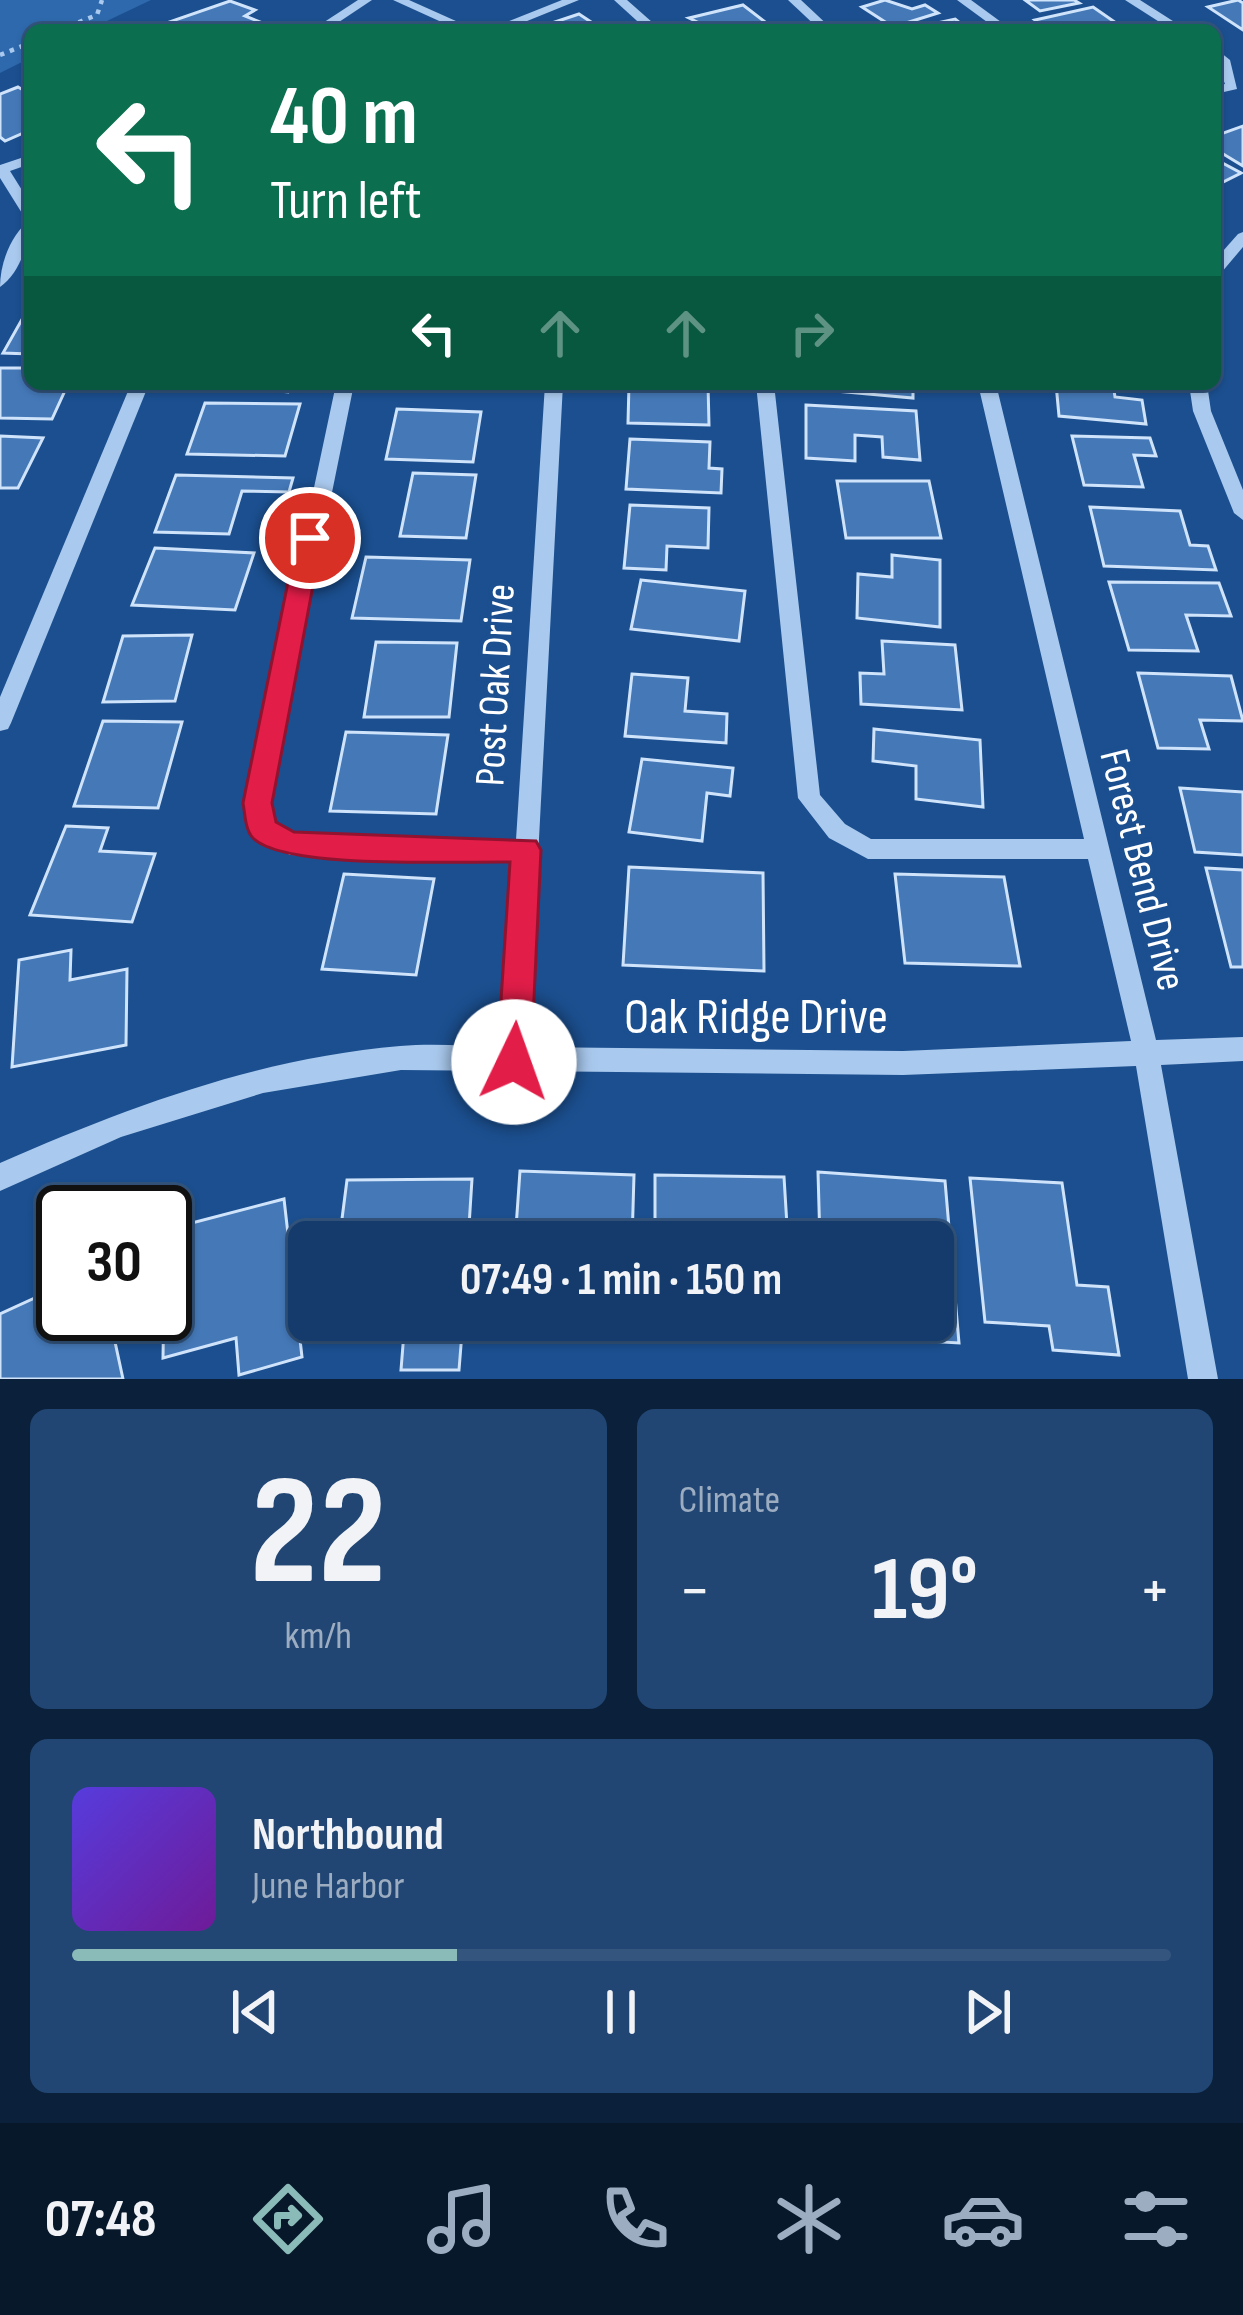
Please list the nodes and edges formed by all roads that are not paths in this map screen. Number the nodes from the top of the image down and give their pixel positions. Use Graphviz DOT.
graph roads {
  1 [pos="366,0"];
  2 [pos="399,0"];
  3 [pos="574,0"];
  4 [pos="620,0"];
  5 [pos="794,0"];
  6 [pos="963,0"];
  7 [pos="1131,0"];
  8 [pos="328,24"];
  9 [pos="456,24"];
  10 [pos="509,24"];
  11 [pos="648,24"];
  12 [pos="820,24"];
  13 [pos="997,24"];
  14 [pos="1171,24"];
  15 [pos="1221,60"];
  16 [pos="1221,89"];
  17 [pos="1,170"];
  18 [pos="24,206"];
  19 [pos="24,236"];
  20 [pos="1243,237"];
  21 [pos="1221,263"];
  22 [pos="0,282"];
  23 [pos="138,390"];
  24 [pos="344,390"];
  25 [pos="554,390"];
  26 [pos="766,390"];
  27 [pos="988,390"];
  28 [pos="1199,390"];
  29 [pos="1243,513"];
  30 [pos="0,723"];
  31 [pos="1097,849"];
  32 [pos="526,850"];
  33 [pos="1243,1049"];
  34 [pos="1147,1056"];
  35 [pos="514,1062"];
  36 [pos="0,1177"];
  37 [pos="1203,1379"];
  1 -- 8 [label="street"];
  2 -- 9 [label="street"];
  3 -- 10 [label="street"];
  4 -- 11 [label="street"];
  5 -- 12 [label="street"];
  6 -- 13 [label="street"];
  7 -- 14 [label="street"];
  15 -- 16 [label="street"];
  17 -- 18 [label="street"];
  19 -- 22 [label="street"];
  20 -- 21 [label="street"];
  23 -- 30 [label="street"];
  24 -- 32 [label="street"];
  25 -- 32 [label="street, Post Oak Drive"];
  26 -- 31 [label="street"];
  27 -- 31 [label="street, Forest Bend Drive"];
  28 -- 29 [label="street"];
  31 -- 34 [label="street, Forest Bend Drive"];
  32 -- 35 [label="street, Post Oak Drive"];
  33 -- 34 [label="street, Oak Ridge Drive"];
  34 -- 35 [label="street, Oak Ridge Drive"];
  34 -- 37 [label="street, Forest Bend Drive"];
  35 -- 36 [label="street, Oak Ridge Drive"];
}
